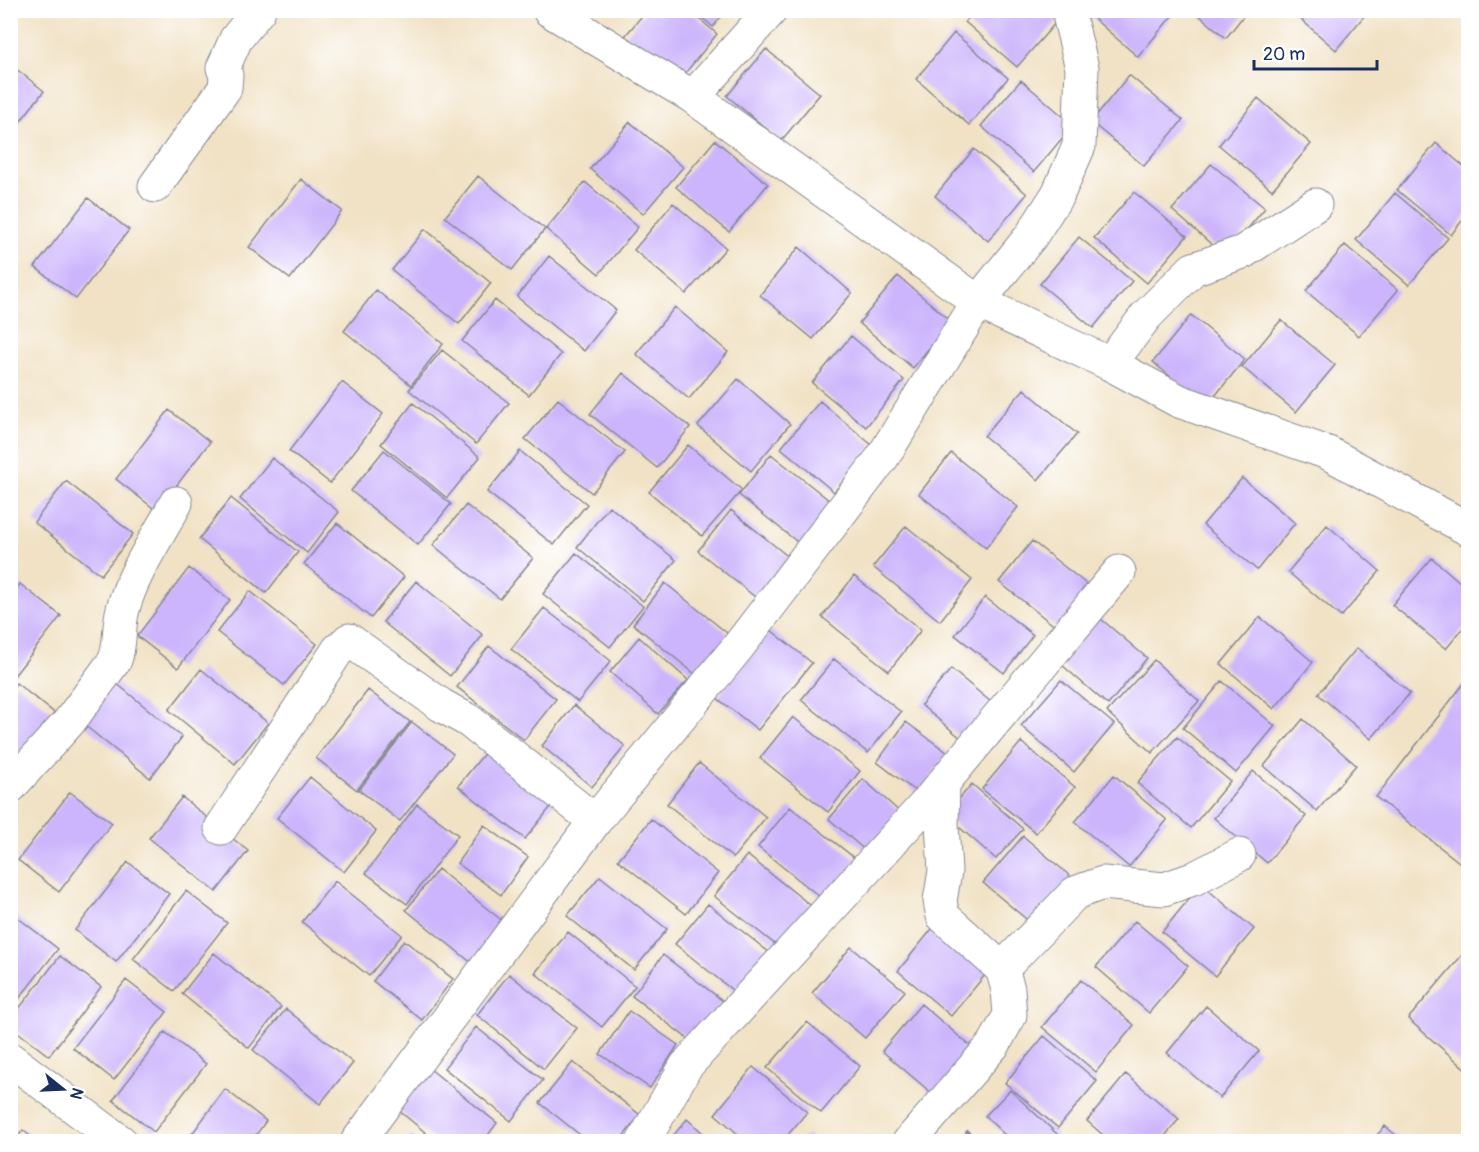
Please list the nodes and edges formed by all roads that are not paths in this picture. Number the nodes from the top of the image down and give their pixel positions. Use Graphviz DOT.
graph roads {
  1 [pos="259,10"];
  2 [pos="771,10"];
  3 [pos="1071,10"];
  4 [pos="570,16"];
  5 [pos="693,97"];
  6 [pos="155,186"];
  7 [pos="1315,205"];
  8 [pos="978,302"];
  9 [pos="1110,364"];
  10 [pos="176,503"];
  11 [pos="1468,529"];
  12 [pos="1119,572"];
  13 [pos="943,783"];
  14 [pos="10,787"];
  15 [pos="595,821"];
  16 [pos="221,828"];
  17 [pos="1239,855"];
  18 [pos="1002,969"];
  19 [pos="10,1059"];
  20 [pos="121,1142"];
  21 [pos="357,1142"];
  22 [pos="644,1142"];
  23 [pos="909,1142"];
  1 -- 6 [label="street"];
  2 -- 5 [label="street"];
  3 -- 8 [label="street"];
  4 -- 5 [label="street"];
  5 -- 8 [label="street"];
  7 -- 9 [label="street"];
  8 -- 9 [label="street"];
  8 -- 15 [label="street"];
  9 -- 11 [label="street"];
  10 -- 14 [label="street"];
  12 -- 13 [label="street"];
  13 -- 18 [label="street"];
  13 -- 22 [label="street"];
  15 -- 16 [label="street"];
  15 -- 21 [label="street"];
  17 -- 18 [label="street"];
  18 -- 23 [label="street"];
  19 -- 20 [label="street"];
}
